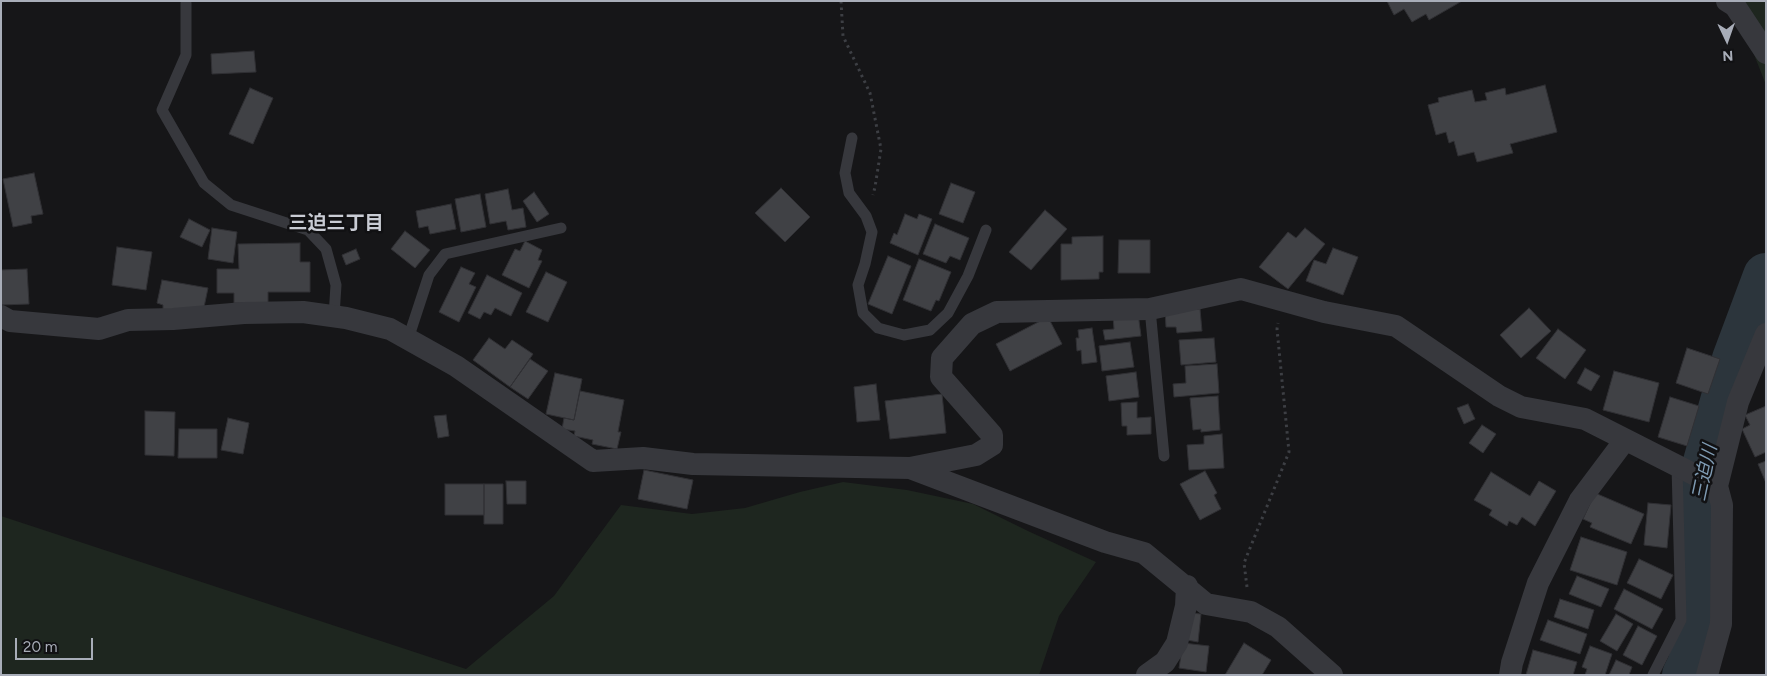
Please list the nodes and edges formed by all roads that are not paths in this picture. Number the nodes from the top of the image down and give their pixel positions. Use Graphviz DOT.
graph roads {
  1 [pos="1727,1"];
  2 [pos="186,3"];
  3 [pos="1766,53"];
  4 [pos="852,138"];
  5 [pos="561,228"];
  6 [pos="986,230"];
  7 [pos="1150,309"];
  8 [pos="1,316"];
  9 [pos="334,316"];
  10 [pos="958,321"];
  11 [pos="1766,334"];
  12 [pos="408,339"];
  13 [pos="1625,440"];
  14 [pos="1164,456"];
  15 [pos="910,468"];
  16 [pos="1699,477"];
  17 [pos="1187,586"];
  18 [pos="1147,675"];
  19 [pos="1332,675"];
  20 [pos="1510,675"];
  21 [pos="1653,675"];
  22 [pos="1707,675"];
  1 -- 3 [label="street"];
  2 -- 9 [label="lane"];
  4 -- 10 [label="lane"];
  5 -- 12 [label="lane"];
  6 -- 10 [label="lane"];
  7 -- 10 [label="street"];
  7 -- 13 [label="street"];
  7 -- 14 [label="lane"];
  8 -- 9 [label="street"];
  9 -- 12 [label="street"];
  10 -- 15 [label="street"];
  11 -- 16 [label="street"];
  12 -- 15 [label="street"];
  13 -- 16 [label="street"];
  13 -- 20 [label="street"];
  15 -- 17 [label="street"];
  16 -- 21 [label="lane"];
  16 -- 22 [label="street"];
  17 -- 18 [label="street"];
  17 -- 19 [label="street"];
}
